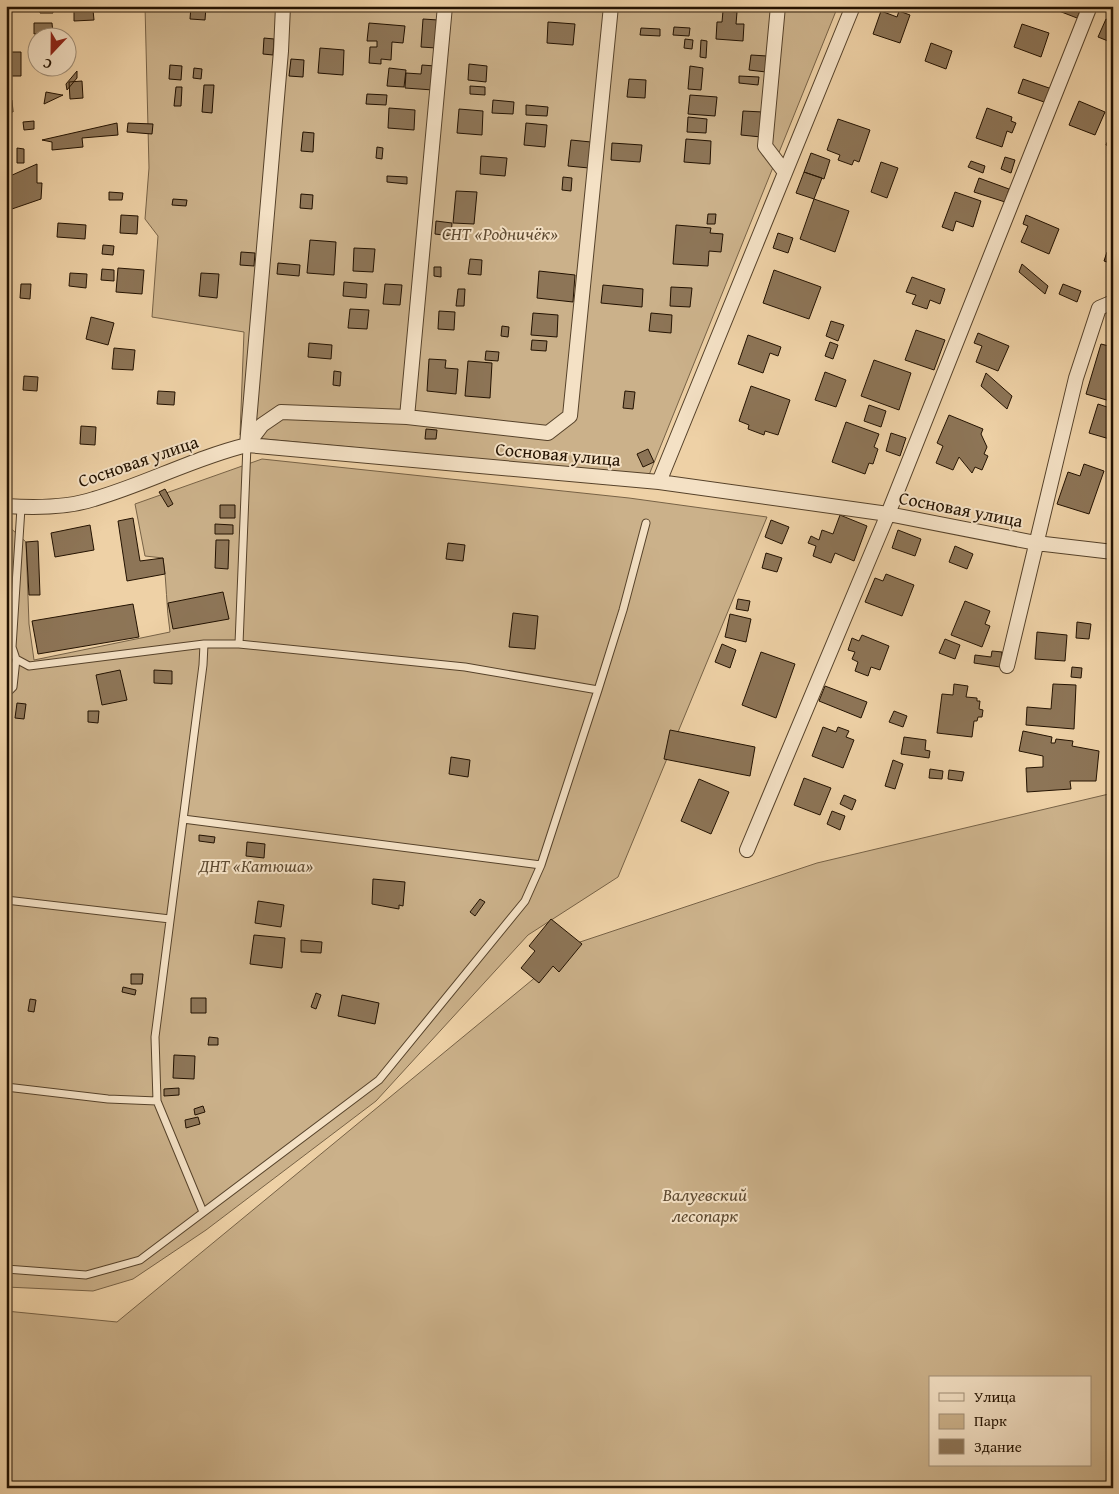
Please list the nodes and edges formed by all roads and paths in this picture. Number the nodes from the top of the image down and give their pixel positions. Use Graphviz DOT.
graph roads {
  1 [pos="283,6"];
  2 [pos="445,6"];
  3 [pos="611,6"];
  4 [pos="778,6"];
  5 [pos="853,6"];
  6 [pos="1090,6"];
  7 [pos="784,171"];
  8 [pos="1113,302"];
  9 [pos="407,417"];
  10 [pos="247,445"];
  11 [pos="659,482"];
  12 [pos="6,506"];
  13 [pos="21,508"];
  14 [pos="888,514"];
  15 [pos="646,523"];
  16 [pos="1036,543"];
  17 [pos="1113,552"];
  18 [pos="204,644"];
  19 [pos="238,644"];
  20 [pos="16,658"];
  21 [pos="1007,666"];
  22 [pos="598,690"];
  23 [pos="6,694"];
  24 [pos="183,819"];
  25 [pos="747,850"];
  26 [pos="541,865"];
  27 [pos="6,900"];
  28 [pos="170,919"];
  29 [pos="6,1087"];
  30 [pos="157,1101"];
  31 [pos="203,1212"];
  32 [pos="6,1269"];
  1 -- 10 [label="street"];
  2 -- 9 [label="street"];
  3 -- 9 [label="street"];
  4 -- 7 [label="street"];
  5 -- 7 [label="street"];
  6 -- 14 [label="street"];
  7 -- 11 [label="street"];
  8 -- 16 [label="street"];
  9 -- 10 [label="street"];
  10 -- 11 [label="street, Сосновая улица"];
  10 -- 13 [label="street, Сосновая улица"];
  10 -- 19 [label="lane"];
  11 -- 14 [label="street, Сосновая улица"];
  12 -- 13 [label="street, Сосновая улица"];
  13 -- 20 [label="lane"];
  14 -- 16 [label="street, Сосновая улица"];
  14 -- 25 [label="street"];
  15 -- 22 [label="lane"];
  16 -- 17 [label="street, Сосновая улица"];
  16 -- 21 [label="street"];
  18 -- 19 [label="lane"];
  18 -- 20 [label="lane"];
  18 -- 24 [label="lane"];
  19 -- 22 [label="lane"];
  20 -- 23 [label="lane"];
  22 -- 26 [label="lane"];
  24 -- 26 [label="lane"];
  24 -- 28 [label="lane"];
  26 -- 31 [label="lane"];
  27 -- 28 [label="lane"];
  28 -- 30 [label="lane"];
  29 -- 30 [label="lane"];
  30 -- 31 [label="lane"];
  31 -- 32 [label="lane"];
}
